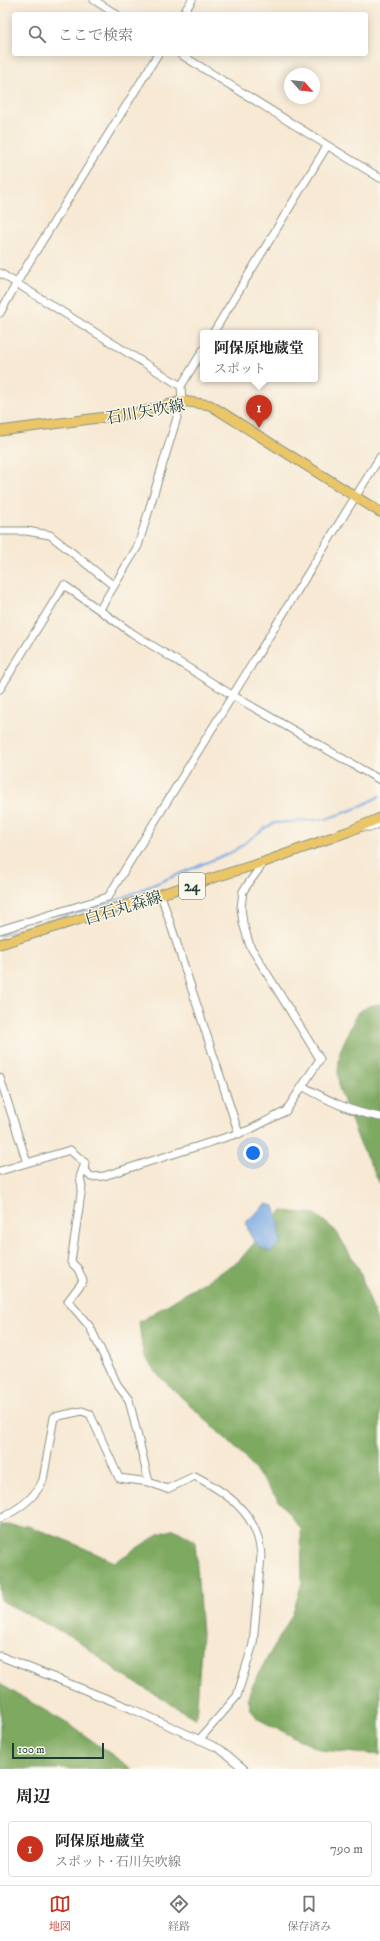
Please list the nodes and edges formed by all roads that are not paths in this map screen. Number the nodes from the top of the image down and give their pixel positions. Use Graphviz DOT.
graph roads {
  1 [pos="94,0"];
  2 [pos="192,0"];
  3 [pos="113,12"];
  4 [pos="184,12"];
  5 [pos="157,56"];
  6 [pos="183,56"];
  7 [pos="327,146"];
  8 [pos="380,178"];
  9 [pos="0,273"];
  10 [pos="16,283"];
  11 [pos="0,313"];
  12 [pos="215,330"];
  13 [pos="200,355"];
  14 [pos="181,386"];
  15 [pos="182,401"];
  16 [pos="0,432"];
  17 [pos="380,457"];
  18 [pos="355,496"];
  19 [pos="380,512"];
  20 [pos="0,531"];
  21 [pos="114,586"];
  22 [pos="100,609"];
  23 [pos="0,689"];
  24 [pos="232,695"];
  25 [pos="380,780"];
  26 [pos="380,818"];
  27 [pos="380,823"];
  28 [pos="362,826"];
  29 [pos="264,862"];
  30 [pos="161,896"];
  31 [pos="0,930"];
  32 [pos="0,944"];
  33 [pos="0,1078"];
  34 [pos="302,1086"];
  35 [pos="380,1117"];
  36 [pos="239,1134"];
  37 [pos="27,1163"];
  38 [pos="85,1163"];
  39 [pos="0,1171"];
  40 [pos="149,1482"];
  41 [pos="0,1518"];
  42 [pos="0,1656"];
  43 [pos="199,1740"];
  44 [pos="244,1769"];
  1 -- 3 [label="street"];
  2 -- 4 [label="street"];
  5 -- 10 [label="street"];
  6 -- 7 [label="street"];
  7 -- 8 [label="street"];
  7 -- 12 [label="street"];
  9 -- 10 [label="street"];
  10 -- 11 [label="street"];
  10 -- 14 [label="street"];
  13 -- 14 [label="street"];
  14 -- 15 [label="street"];
  15 -- 16 [label="main road, 石川矢吹線"];
  15 -- 18 [label="main road, 石川矢吹線"];
  15 -- 21 [label="street"];
  17 -- 18 [label="street"];
  18 -- 19 [label="main road, 石川矢吹線"];
  18 -- 24 [label="street"];
  20 -- 21 [label="street"];
  21 -- 22 [label="street"];
  22 -- 23 [label="street"];
  22 -- 24 [label="street"];
  24 -- 25 [label="street"];
  24 -- 31 [label="street"];
  26 -- 28 [label="main road, 白石丸森線 / 24"];
  27 -- 28 [label="street"];
  28 -- 29 [label="main road, 白石丸森線 / 24"];
  29 -- 30 [label="main road, 白石丸森線 / 24"];
  29 -- 34 [label="street"];
  30 -- 32 [label="main road, 白石丸森線 / 24"];
  30 -- 36 [label="street"];
  33 -- 37 [label="street"];
  34 -- 35 [label="street"];
  34 -- 36 [label="street"];
  36 -- 38 [label="street"];
  37 -- 38 [label="street"];
  37 -- 39 [label="street"];
  38 -- 40 [label="street"];
  40 -- 41 [label="street"];
  40 -- 43 [label="street"];
  42 -- 43 [label="street"];
  43 -- 44 [label="street"];
}
